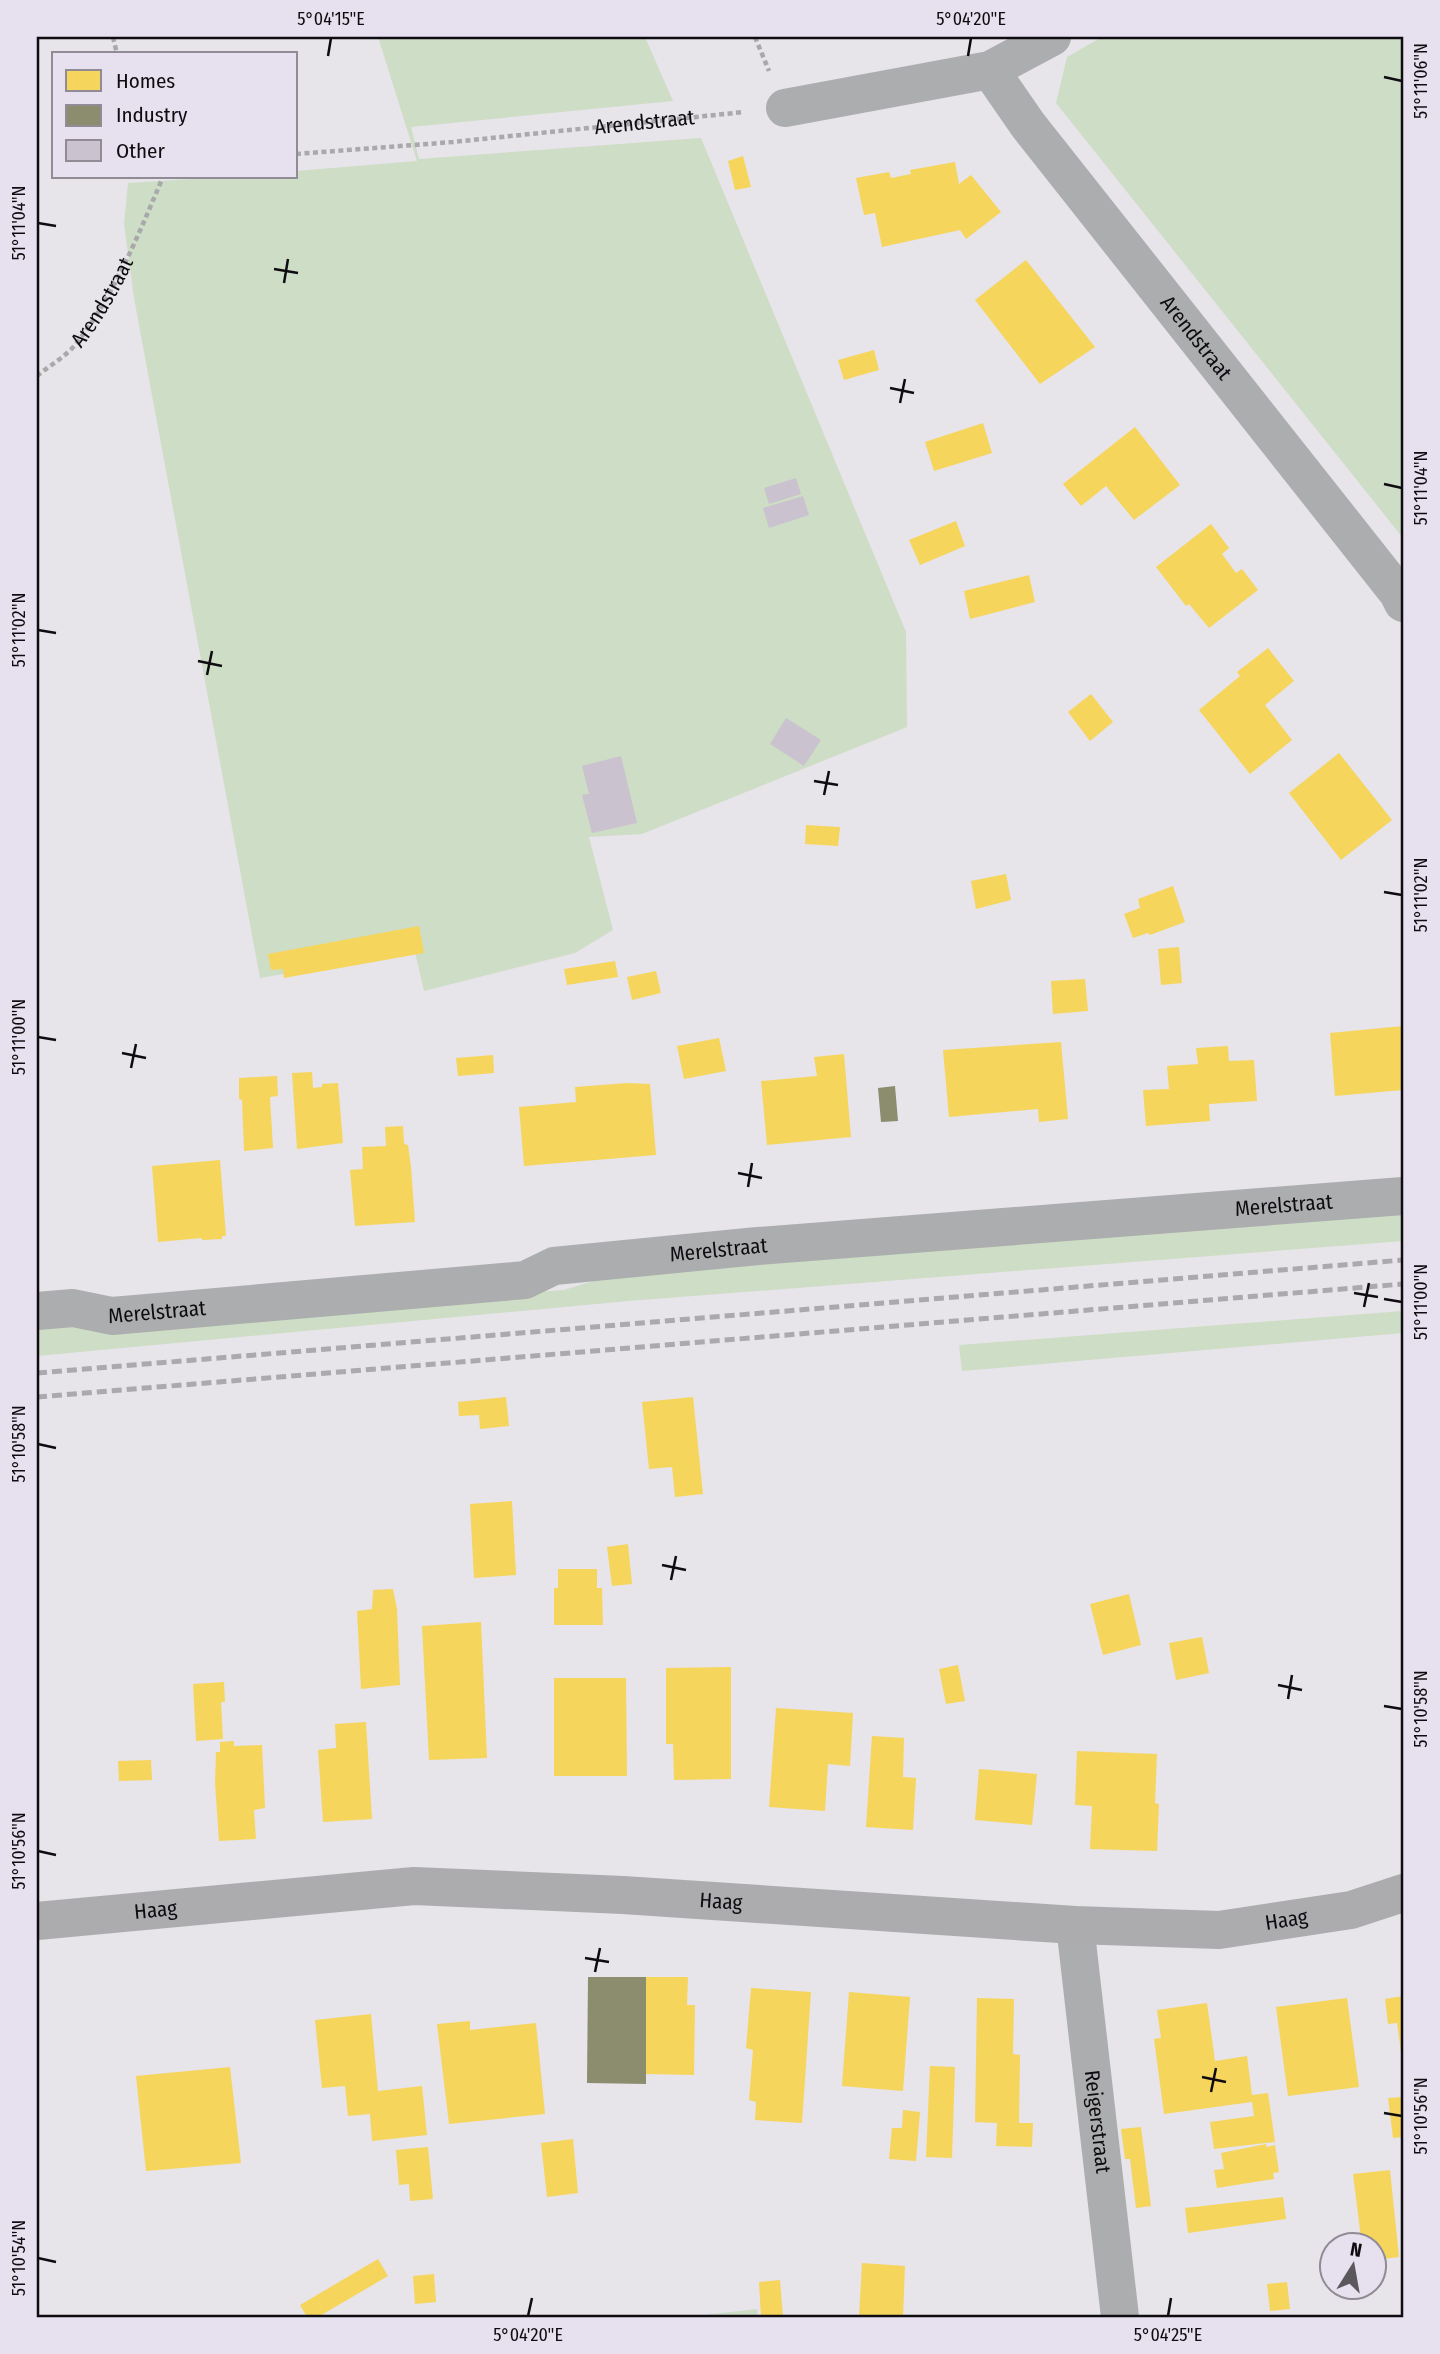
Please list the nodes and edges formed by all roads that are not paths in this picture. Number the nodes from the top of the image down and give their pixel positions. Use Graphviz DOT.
graph roads {
  1 [pos="1052,37"];
  2 [pos="990,70"];
  3 [pos="785,108"];
  4 [pos="1403,603"];
  5 [pos="1403,1196"];
  6 [pos="37,1311"];
  7 [pos="1403,1893"];
  8 [pos="37,1920"];
  9 [pos="1075,1925"];
  10 [pos="1120,2317"];
  1 -- 2 [label="street"];
  2 -- 3 [label="street"];
  2 -- 4 [label="street, Arendstraat"];
  5 -- 6 [label="street, Merelstraat"];
  7 -- 9 [label="street, Haag"];
  8 -- 9 [label="street, Haag"];
  9 -- 10 [label="street, Reigerstraat"];
}
